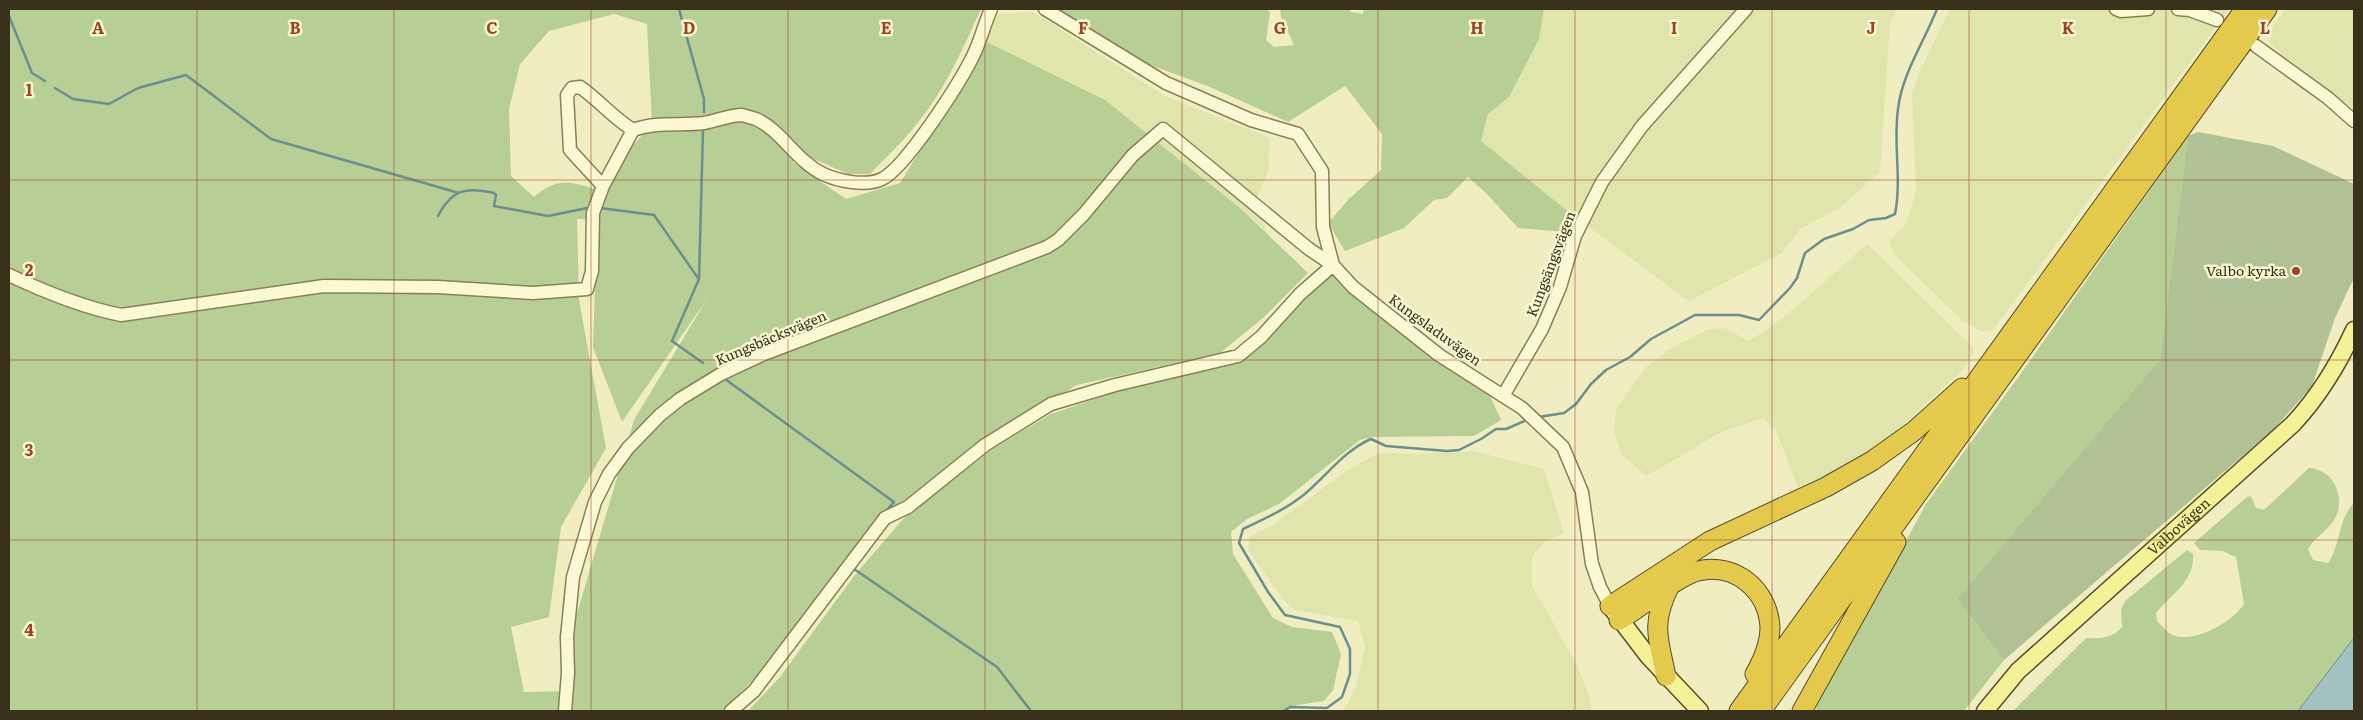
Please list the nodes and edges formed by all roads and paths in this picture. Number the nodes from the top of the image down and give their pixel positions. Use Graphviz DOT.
graph roads {
  1 [pos="991,9"];
  2 [pos="1045,9"];
  3 [pos="1746,9"];
  4 [pos="2116,9"];
  5 [pos="2148,9"];
  6 [pos="2178,9"];
  7 [pos="2245,9"];
  8 [pos="2267,9"];
  9 [pos="2217,20"];
  10 [pos="2256,46"];
  11 [pos="2354,120"];
  12 [pos="1162,129"];
  13 [pos="633,130"];
  14 [pos="603,186"];
  15 [pos="1333,265"];
  16 [pos="9,275"];
  17 [pos="2354,330"];
  18 [pos="1990,362"];
  19 [pos="1504,396"];
  20 [pos="1938,466"];
  21 [pos="1669,587"];
  22 [pos="1615,613"];
  23 [pos="1666,676"];
  24 [pos="565,711"];
  25 [pos="731,711"];
  26 [pos="1700,711"];
  27 [pos="1732,711"];
  28 [pos="1739,711"];
  29 [pos="1761,711"];
  30 [pos="1802,711"];
  31 [pos="1985,711"];
  1 -- 13 [label="street"];
  2 -- 15 [label="street"];
  3 -- 19 [label="street, Kungsängsvägen"];
  4 -- 5 [label="street"];
  6 -- 9 [label="street"];
  7 -- 18 [label="highway"];
  8 -- 20 [label="highway"];
  10 -- 11 [label="street"];
  12 -- 15 [label="street, Kungsladuvägen"];
  12 -- 24 [label="street, Kungsbäcksvägen"];
  13 -- 14 [label="street"];
  13 -- 14 [label="street"];
  14 -- 16 [label="street"];
  15 -- 19 [label="street, Kungsladuvägen"];
  15 -- 25 [label="street"];
  17 -- 31 [label="main road, Valbovägen"];
  18 -- 22 [label="highway"];
  18 -- 28 [label="highway"];
  19 -- 22 [label="street, Kungsladuvägen"];
  20 -- 29 [label="highway"];
  20 -- 30 [label="highway"];
  21 -- 22 [label="highway"];
  21 -- 23 [label="highway"];
  21 -- 27 [label="highway"];
  22 -- 23 [label="main road"];
  23 -- 26 [label="main road"];
}
